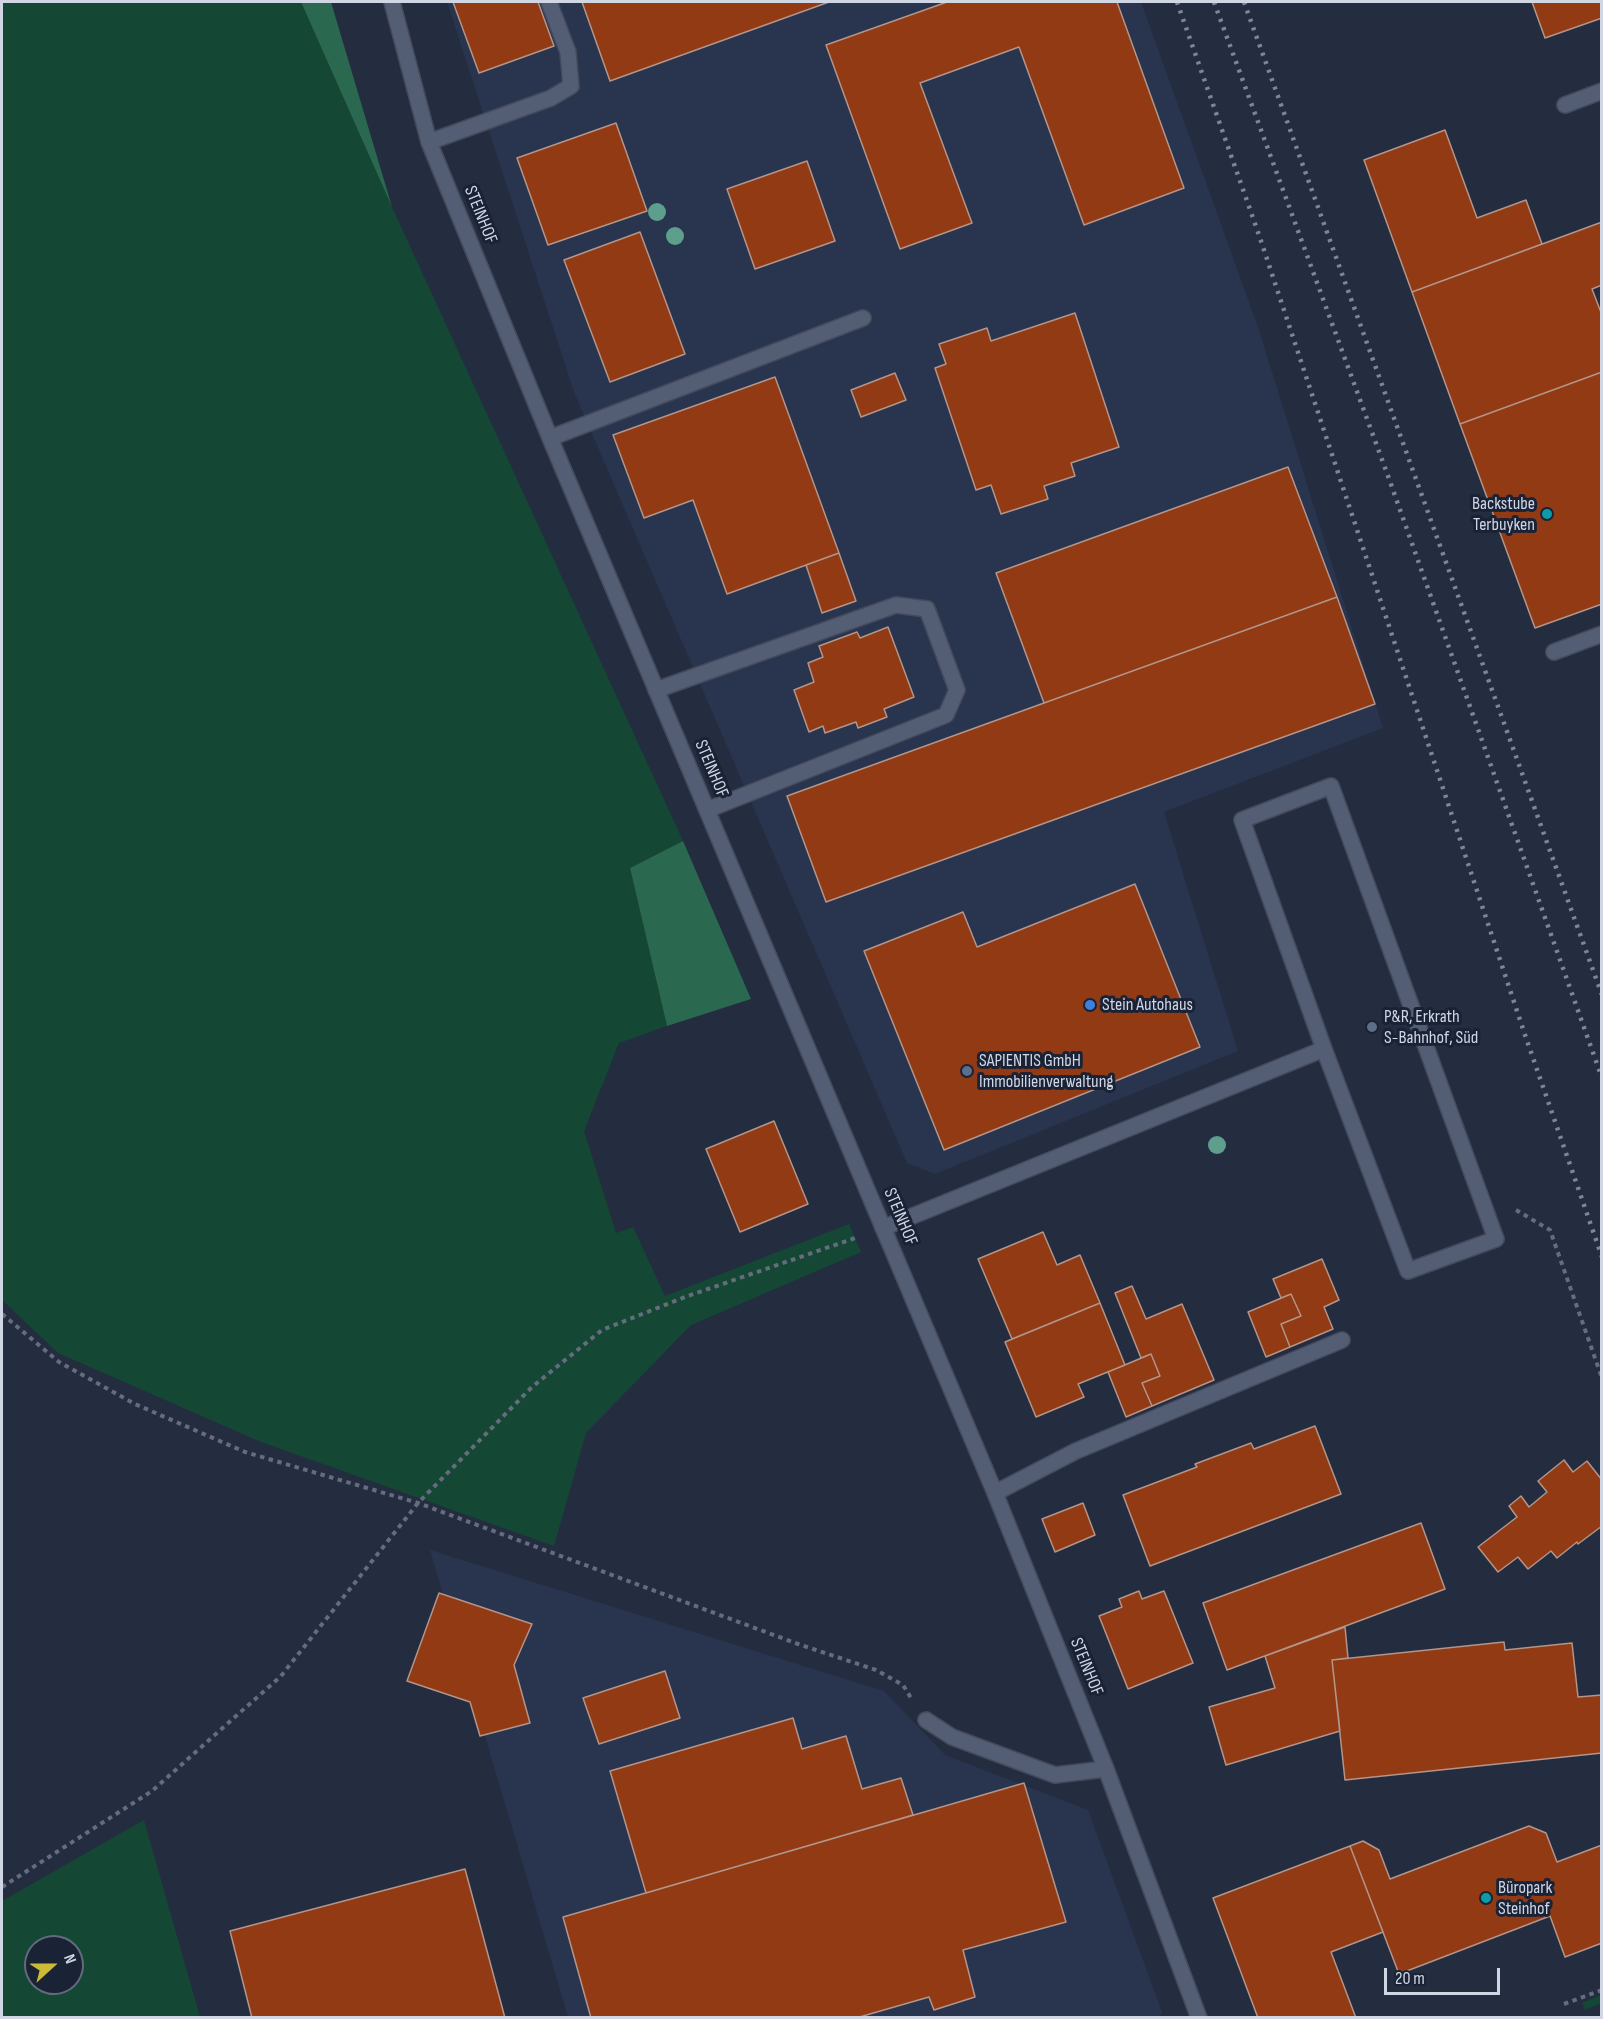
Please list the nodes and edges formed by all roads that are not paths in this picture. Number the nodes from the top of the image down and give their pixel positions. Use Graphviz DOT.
graph roads {
  1 [pos="392,2"];
  2 [pos="549,2"];
  3 [pos="1602,91"];
  4 [pos="1565,105"];
  5 [pos="429,142"];
  6 [pos="863,318"];
  7 [pos="550,438"];
  8 [pos="1602,634"];
  9 [pos="1554,652"];
  10 [pos="656,690"];
  11 [pos="707,810"];
  12 [pos="1324,1048"];
  13 [pos="883,1228"];
  14 [pos="1342,1340"];
  15 [pos="995,1493"];
  16 [pos="926,1720"];
  17 [pos="1106,1769"];
  18 [pos="1199,2018"];
  1 -- 5 [label="street, STEINHOF"];
  2 -- 5 [label="street"];
  3 -- 4 [label="street"];
  5 -- 7 [label="street, STEINHOF"];
  6 -- 7 [label="street"];
  7 -- 10 [label="street, STEINHOF"];
  8 -- 9 [label="street"];
  10 -- 11 [label="street, STEINHOF"];
  10 -- 11 [label="street"];
  11 -- 13 [label="street, STEINHOF"];
  12 -- 12 [label="street"];
  12 -- 13 [label="street"];
  13 -- 15 [label="street, STEINHOF"];
  14 -- 15 [label="street"];
  15 -- 17 [label="street, STEINHOF"];
  16 -- 17 [label="street"];
  17 -- 18 [label="street, STEINHOF"];
}
